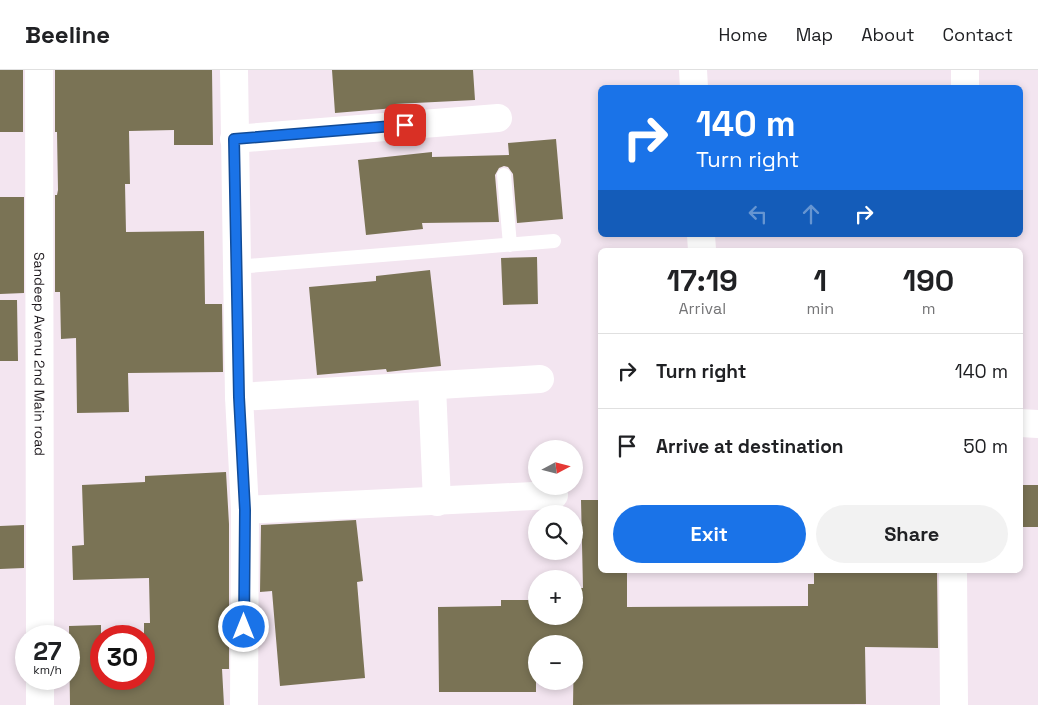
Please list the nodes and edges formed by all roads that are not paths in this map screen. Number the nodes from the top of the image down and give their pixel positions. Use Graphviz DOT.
graph roads {
  1 [pos="39,70"];
  2 [pos="234,70"];
  3 [pos="693,70"];
  4 [pos="964,70"];
  5 [pos="694,85"];
  6 [pos="965,85"];
  7 [pos="498,118"];
  8 [pos="234,139"];
  9 [pos="504,175"];
  10 [pos="554,241"];
  11 [pos="510,245"];
  12 [pos="236,267"];
  13 [pos="540,379"];
  14 [pos="432,386"];
  15 [pos="239,397"];
  16 [pos="1023,423"];
  17 [pos="1038,424"];
  18 [pos="554,496"];
  19 [pos="437,502"];
  20 [pos="245,510"];
  21 [pos="953,573"];
  22 [pos="40,625"];
  23 [pos="40,690"];
  24 [pos="40,705"];
  25 [pos="244,705"];
  26 [pos="954,705"];
  1 -- 22 [label="street, Sandeep Avenu 2nd Main road"];
  2 -- 8 [label="street"];
  3 -- 5 [label="street"];
  4 -- 6 [label="street"];
  7 -- 8 [label="street"];
  8 -- 12 [label="street"];
  9 -- 11 [label="lane"];
  10 -- 11 [label="lane"];
  11 -- 12 [label="lane"];
  12 -- 15 [label="street"];
  13 -- 14 [label="street"];
  14 -- 15 [label="street"];
  14 -- 19 [label="street"];
  15 -- 20 [label="street"];
  16 -- 17 [label="street"];
  18 -- 19 [label="street"];
  19 -- 20 [label="street"];
  20 -- 25 [label="street"];
  21 -- 26 [label="street"];
  23 -- 24 [label="street"];
}
